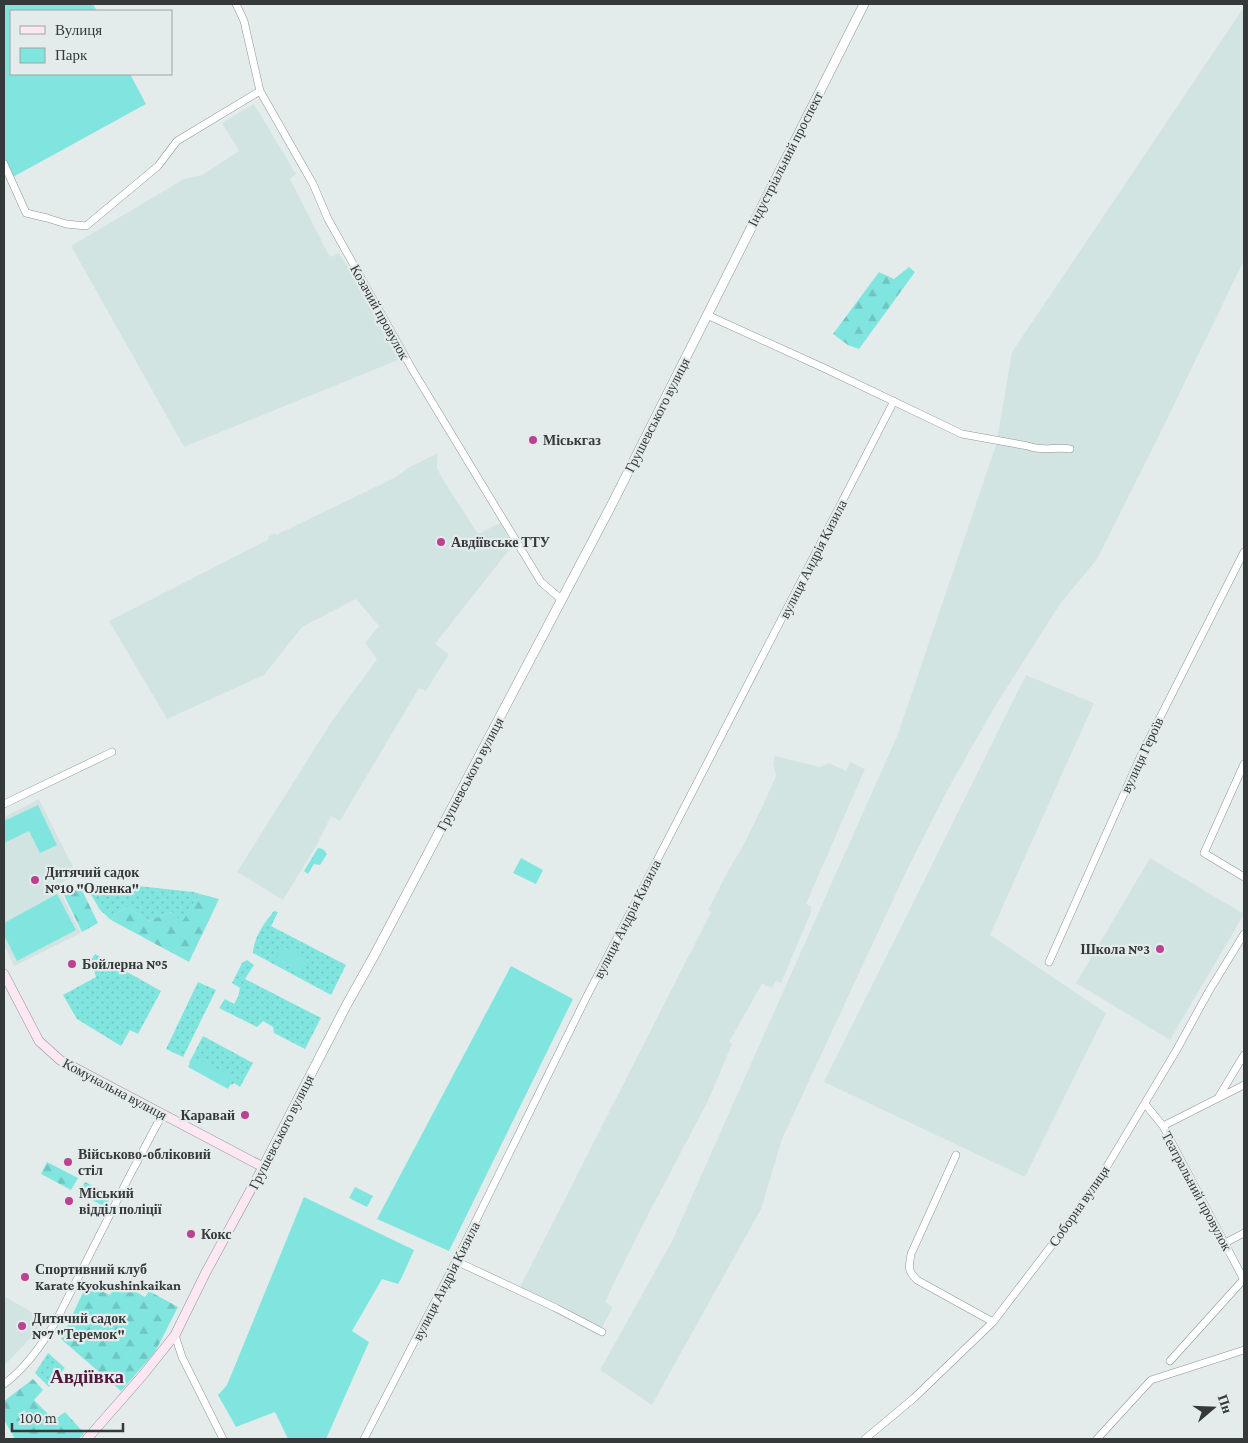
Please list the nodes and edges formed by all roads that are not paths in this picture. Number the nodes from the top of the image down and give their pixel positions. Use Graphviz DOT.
graph roads {
  1 [pos="236,4"];
  2 [pos="864,4"];
  3 [pos="260,91"];
  4 [pos="4,164"];
  5 [pos="707,315"];
  6 [pos="894,401"];
  7 [pos="1070,449"];
  8 [pos="1244,552"];
  9 [pos="562,600"];
  10 [pos="112,752"];
  11 [pos="1244,764"];
  12 [pos="4,804"];
  13 [pos="1244,878"];
  14 [pos="1244,934"];
  15 [pos="1049,962"];
  16 [pos="4,974"];
  17 [pos="1244,1055"];
  18 [pos="1244,1085"];
  19 [pos="1218,1098"];
  20 [pos="1145,1104"];
  21 [pos="162,1115"];
  22 [pos="1162,1126"];
  23 [pos="956,1155"];
  24 [pos="262,1167"];
  25 [pos="1244,1233"];
  26 [pos="1224,1243"];
  27 [pos="456,1262"];
  28 [pos="1244,1280"];
  29 [pos="993,1322"];
  30 [pos="602,1332"];
  31 [pos="175,1335"];
  32 [pos="1244,1350"];
  33 [pos="1170,1361"];
  34 [pos="4,1384"];
  35 [pos="87,1439"];
  36 [pos="223,1439"];
  37 [pos="364,1439"];
  38 [pos="865,1439"];
  39 [pos="1097,1439"];
  1 -- 3 [label="street, Козачий провулок"];
  2 -- 5 [label="street, Індустріальний проспект"];
  3 -- 4 [label="street"];
  3 -- 9 [label="street, Козачий провулок"];
  5 -- 6 [label="street"];
  5 -- 9 [label="street, Грушевського вулиця"];
  6 -- 7 [label="street"];
  6 -- 27 [label="street, вулиця Андрія Кизила"];
  8 -- 15 [label="street, вулиця Героїв"];
  9 -- 24 [label="street, Грушевського вулиця"];
  10 -- 12 [label="street"];
  11 -- 13 [label="street"];
  14 -- 20 [label="street, Соборна вулиця"];
  16 -- 21 [label="main road, Комунальна вулиця"];
  17 -- 19 [label="street"];
  18 -- 19 [label="street"];
  19 -- 22 [label="street"];
  20 -- 22 [label="street, Театральний провулок"];
  20 -- 29 [label="street, Соборна вулиця"];
  21 -- 24 [label="main road, Комунальна вулиця"];
  21 -- 34 [label="street"];
  22 -- 26 [label="street, Театральний провулок"];
  23 -- 29 [label="street"];
  24 -- 31 [label="main road, Грушевського вулиця"];
  25 -- 26 [label="street"];
  26 -- 28 [label="street, Театральний провулок"];
  27 -- 30 [label="street"];
  27 -- 37 [label="street, вулиця Андрія Кизила"];
  28 -- 33 [label="street"];
  29 -- 38 [label="street, Соборна вулиця"];
  31 -- 35 [label="main road, Грушевського вулиця"];
  31 -- 36 [label="street"];
  32 -- 39 [label="street"];
}
